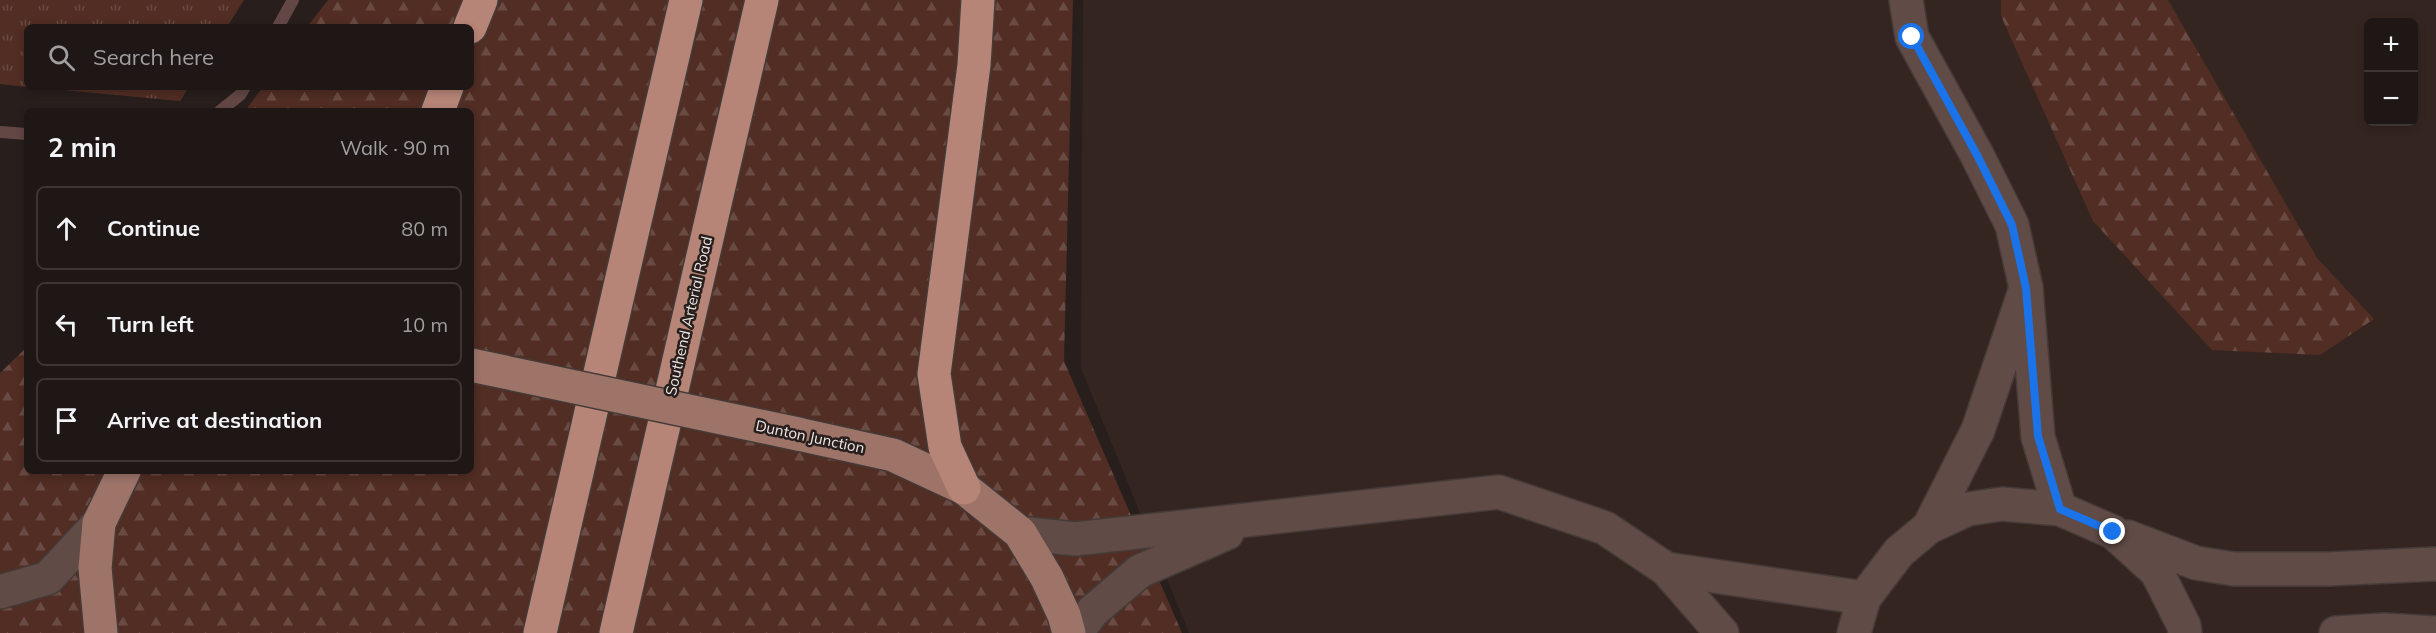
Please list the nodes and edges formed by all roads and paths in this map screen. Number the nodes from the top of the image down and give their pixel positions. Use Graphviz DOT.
graph roads {
  1 [pos="481,0"];
  2 [pos="686,0"];
  3 [pos="762,0"];
  4 [pos="978,0"];
  5 [pos="1906,0"];
  6 [pos="471,24"];
  7 [pos="446,90"];
  8 [pos="439,108"];
  9 [pos="2026,288"];
  10 [pos="474,366"];
  11 [pos="123,474"];
  12 [pos="964,488"];
  13 [pos="2060,509"];
  14 [pos="1259,520"];
  15 [pos="99,523"];
  16 [pos="1929,527"];
  17 [pos="2113,532"];
  18 [pos="1020,533"];
  19 [pos="2436,564"];
  20 [pos="1666,569"];
  21 [pos="0,592"];
  22 [pos="1864,598"];
  23 [pos="101,633"];
  24 [pos="540,633"];
  25 [pos="616,633"];
  26 [pos="1069,633"];
  27 [pos="1076,633"];
  28 [pos="1722,633"];
  29 [pos="1854,633"];
  30 [pos="2185,633"];
  31 [pos="2336,633"];
  32 [pos="2436,633"];
  1 -- 6 [label="highway"];
  2 -- 24 [label="highway"];
  3 -- 25 [label="highway, Southend Arterial Road"];
  4 -- 12 [label="highway"];
  5 -- 9 [label="street"];
  7 -- 8 [label="highway"];
  9 -- 13 [label="street"];
  9 -- 16 [label="street"];
  10 -- 12 [label="main road, Dunton Junction, bridge"];
  11 -- 15 [label="main road"];
  12 -- 18 [label="main road, Dunton Junction"];
  13 -- 16 [label="street"];
  13 -- 17 [label="street"];
  14 -- 18 [label="street"];
  14 -- 20 [label="street"];
  14 -- 27 [label="street"];
  15 -- 21 [label="street"];
  15 -- 23 [label="main road"];
  16 -- 22 [label="street"];
  17 -- 19 [label="street"];
  17 -- 30 [label="street"];
  18 -- 26 [label="main road, Dunton Junction"];
  20 -- 22 [label="street"];
  20 -- 28 [label="street"];
  22 -- 29 [label="street"];
  31 -- 32 [label="street"];
}
